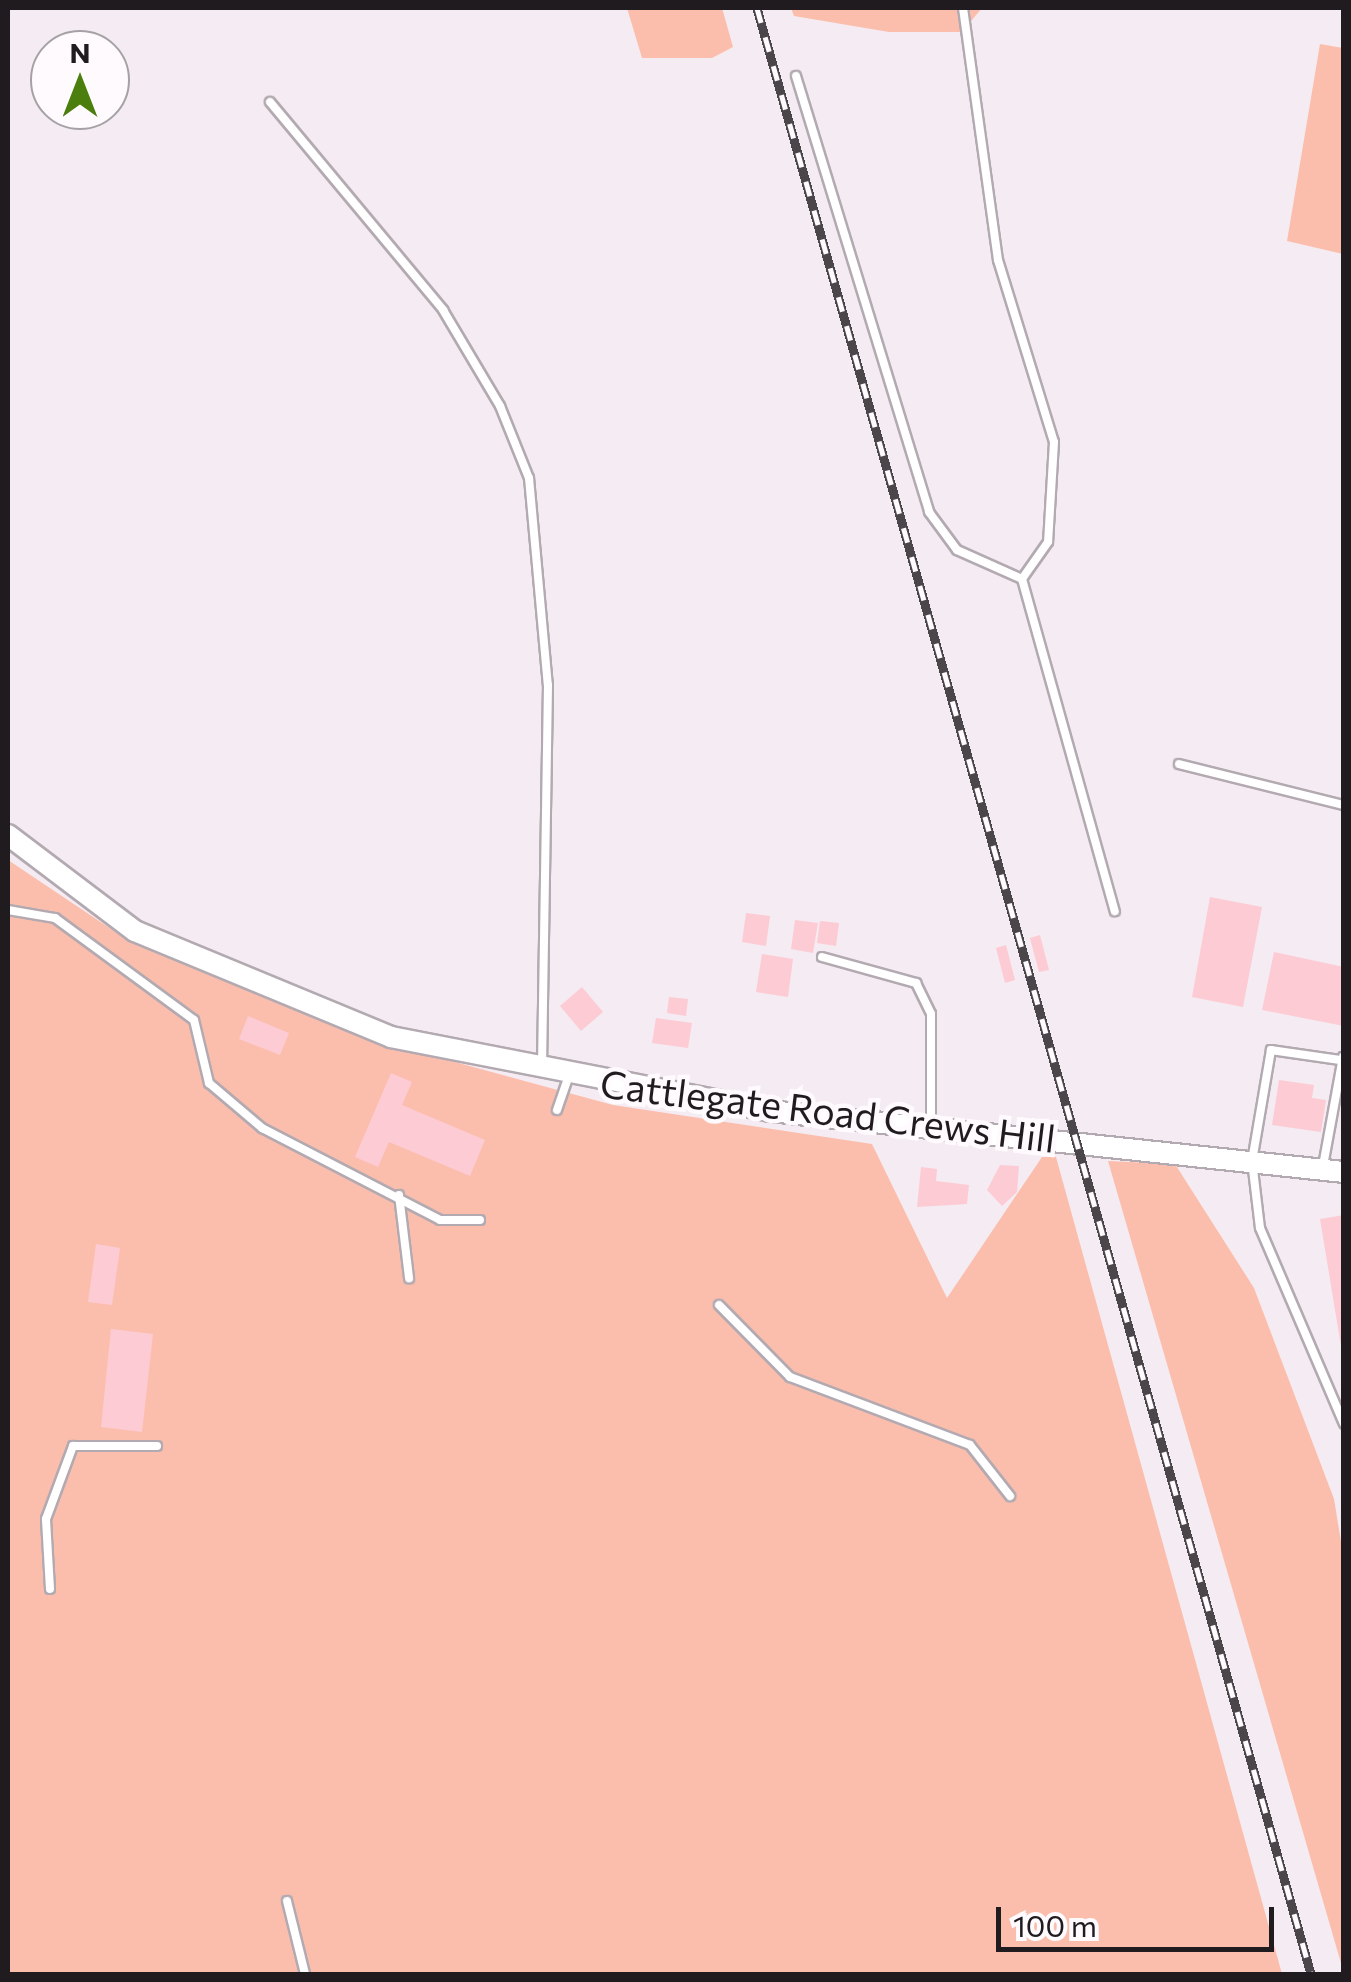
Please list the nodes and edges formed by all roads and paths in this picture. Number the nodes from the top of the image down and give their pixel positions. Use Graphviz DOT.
graph roads {
  1 [pos="963,8"];
  2 [pos="796,76"];
  3 [pos="270,102"];
  4 [pos="1022,579"];
  5 [pos="1179,764"];
  6 [pos="1344,805"];
  7 [pos="8,835"];
  8 [pos="8,910"];
  9 [pos="1115,911"];
  10 [pos="822,957"];
  11 [pos="1342,1058"];
  12 [pos="541,1070"];
  13 [pos="569,1076"];
  14 [pos="557,1110"];
  15 [pos="930,1128"];
  16 [pos="1252,1160"];
  17 [pos="1333,1171"];
  18 [pos="399,1196"];
  19 [pos="480,1220"];
  20 [pos="408,1278"];
  21 [pos="719,1305"];
  22 [pos="1344,1424"];
  23 [pos="156,1446"];
  24 [pos="1010,1496"];
  25 [pos="50,1589"];
  26 [pos="287,1901"];
  27 [pos="306,1974"];
  1 -- 4 [label="lane"];
  2 -- 4 [label="lane"];
  3 -- 12 [label="lane"];
  4 -- 9 [label="lane"];
  5 -- 6 [label="lane"];
  7 -- 12 [label="street, Cattlegate Road Crews Hill"];
  8 -- 18 [label="lane"];
  10 -- 15 [label="lane"];
  11 -- 16 [label="lane"];
  11 -- 17 [label="lane"];
  12 -- 13 [label="street, Cattlegate Road Crews Hill"];
  13 -- 14 [label="lane"];
  13 -- 15 [label="street, Cattlegate Road Crews Hill"];
  15 -- 16 [label="street, Cattlegate Road Crews Hill"];
  16 -- 17 [label="street, Cattlegate Road Crews Hill"];
  16 -- 22 [label="lane"];
  18 -- 19 [label="lane"];
  18 -- 20 [label="lane"];
  21 -- 24 [label="lane"];
  23 -- 25 [label="lane"];
  26 -- 27 [label="lane"];
}
